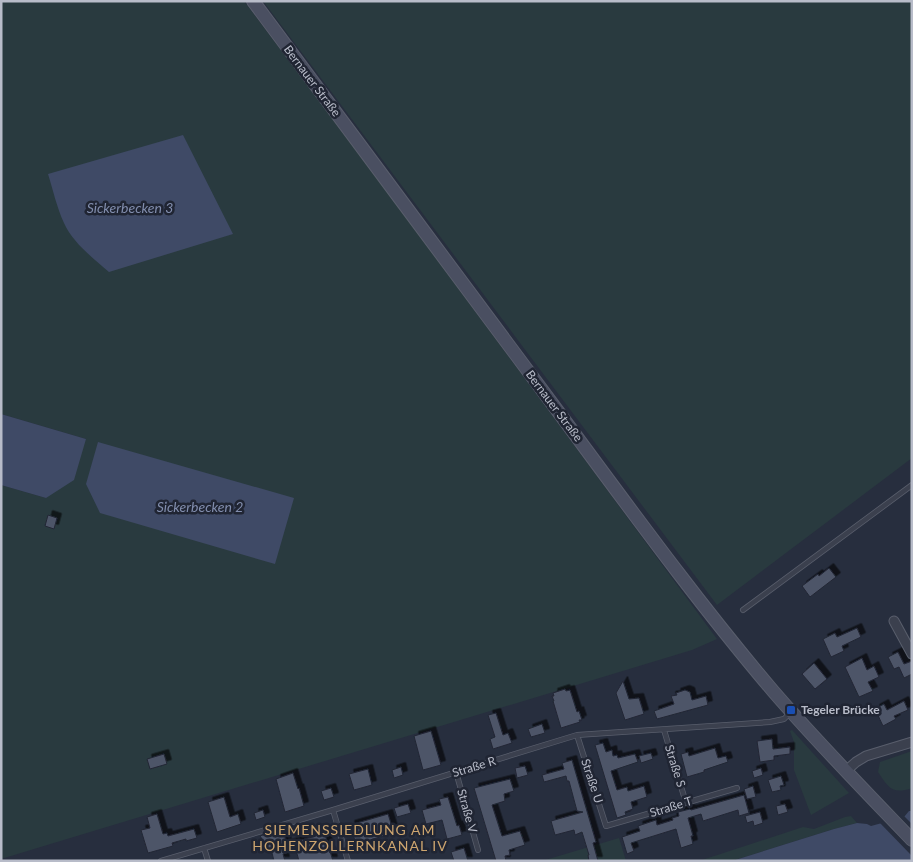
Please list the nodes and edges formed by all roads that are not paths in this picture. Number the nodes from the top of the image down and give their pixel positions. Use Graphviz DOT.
graph roads {
  1 [pos="253,1"];
  2 [pos="912,485"];
  3 [pos="743,610"];
  4 [pos="894,621"];
  5 [pos="912,654"];
  6 [pos="792,712"];
  7 [pos="664,730"];
  8 [pos="577,735"];
  9 [pos="912,742"];
  10 [pos="846,771"];
  11 [pos="456,772"];
  12 [pos="737,788"];
  13 [pos="686,802"];
  14 [pos="333,810"];
  15 [pos="606,826"];
  16 [pos="912,840"];
  17 [pos="204,848"];
  18 [pos="478,850"];
  19 [pos="161,861"];
  20 [pos="208,861"];
  21 [pos="348,861"];
  1 -- 6 [label="main road, Bernauer Straße"];
  2 -- 3 [label="lane"];
  4 -- 5 [label="street"];
  6 -- 7 [label="lane, Straße R"];
  6 -- 10 [label="main road, Bernauer Straße"];
  7 -- 8 [label="lane, Straße R"];
  7 -- 13 [label="lane, Straße S"];
  8 -- 11 [label="lane, Straße R"];
  8 -- 15 [label="lane, Straße U"];
  9 -- 10 [label="street"];
  10 -- 16 [label="main road, Bernauer Straße"];
  11 -- 14 [label="lane, Straße R"];
  11 -- 18 [label="lane, Straße V"];
  12 -- 13 [label="lane, Straße T"];
  13 -- 15 [label="lane, Straße T"];
  14 -- 17 [label="lane, Straße R"];
  14 -- 21 [label="lane"];
  17 -- 19 [label="lane, Straße R"];
  17 -- 20 [label="lane"];
}
